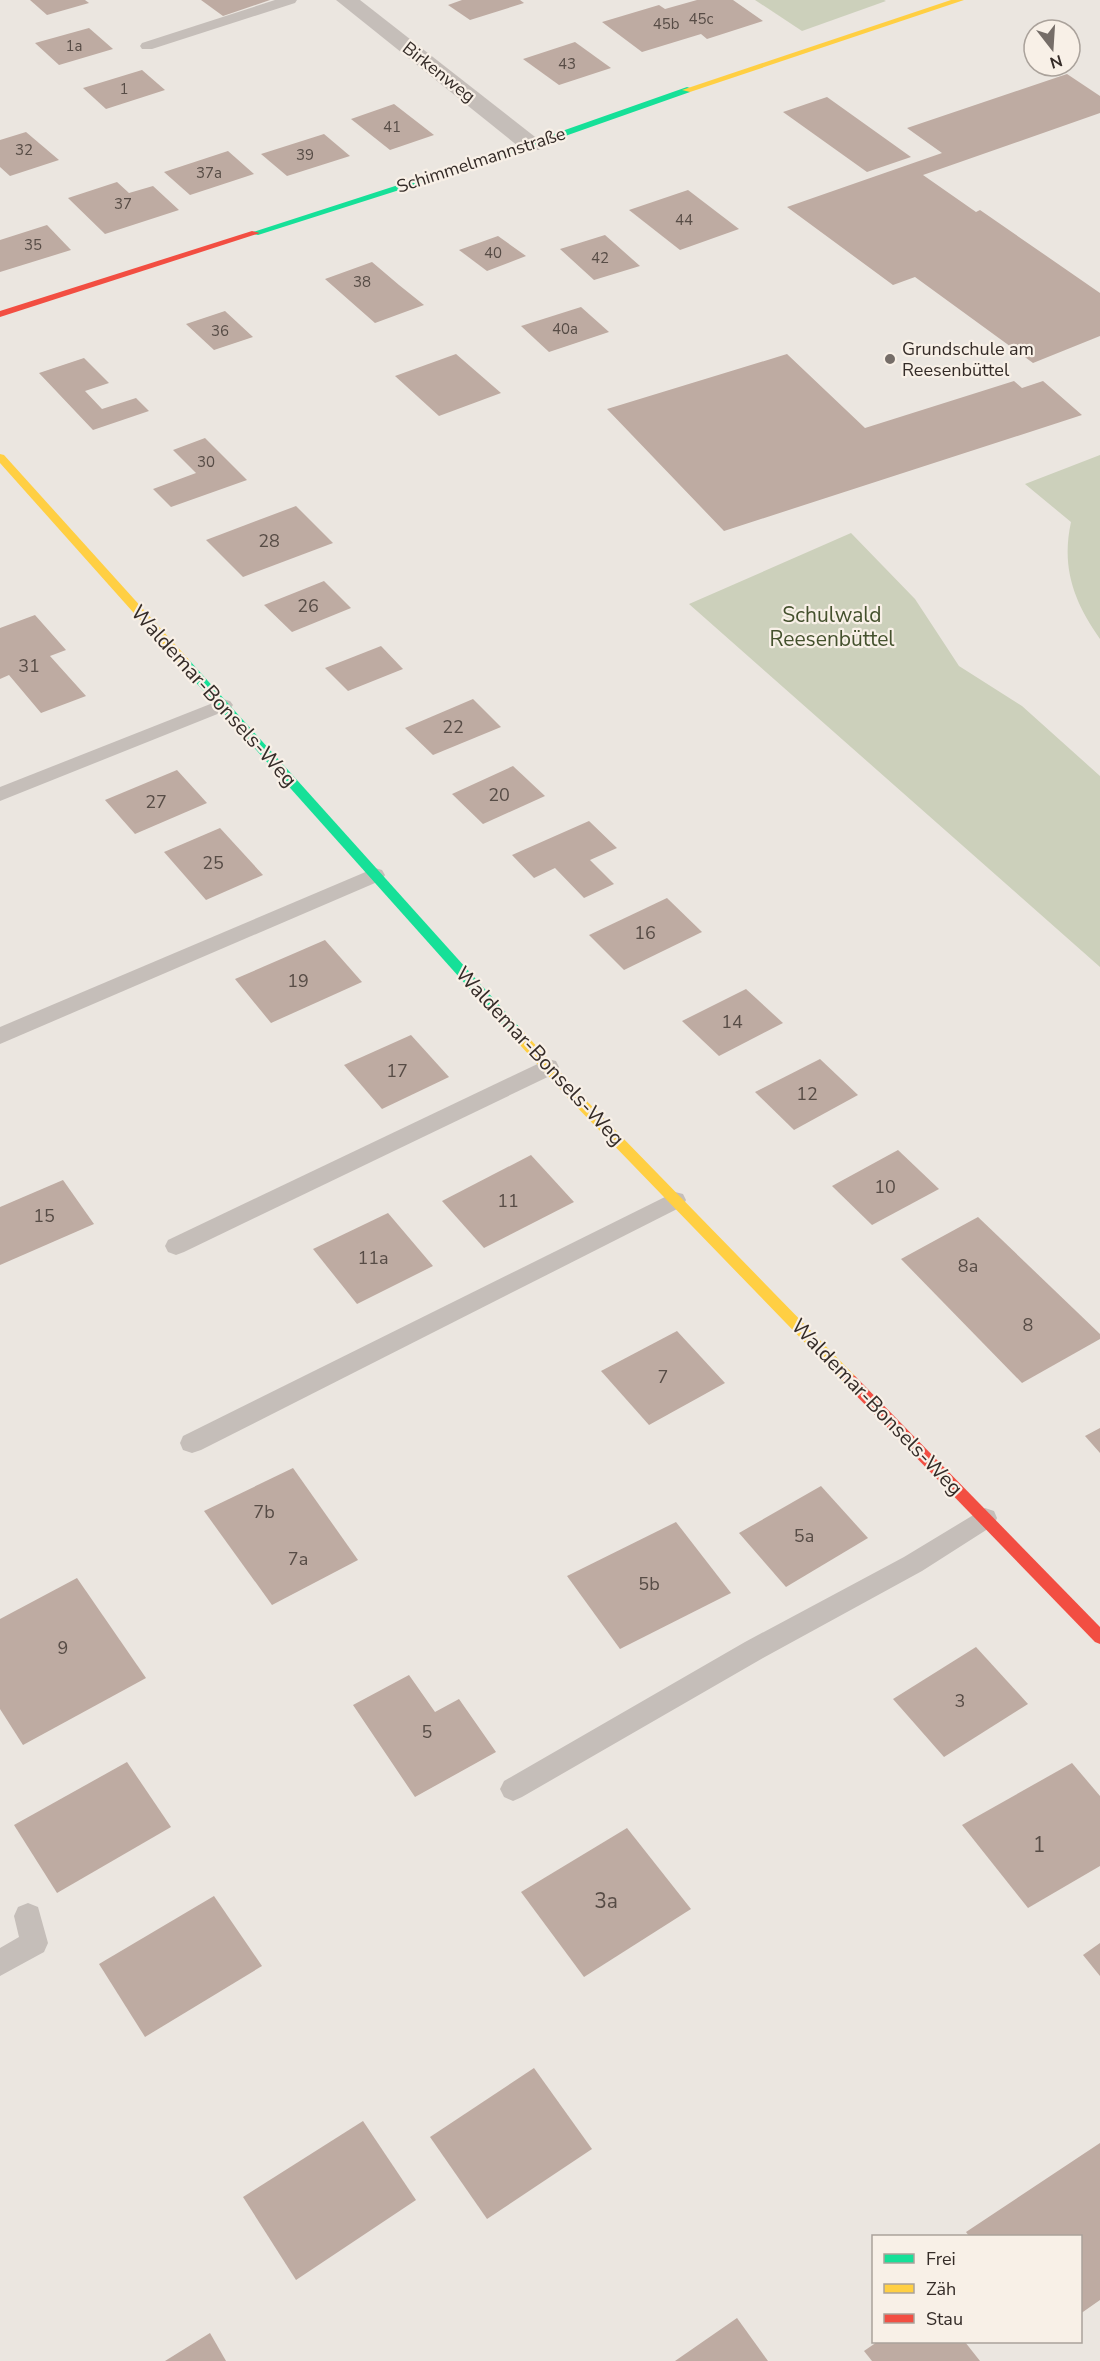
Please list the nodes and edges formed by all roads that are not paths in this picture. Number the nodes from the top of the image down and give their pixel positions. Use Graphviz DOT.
graph roads {
  1 [pos="290,0"];
  2 [pos="347,0"];
  3 [pos="960,0"];
  4 [pos="147,46"];
  5 [pos="531,145"];
  6 [pos="0,314"];
  7 [pos="0,457"];
  8 [pos="223,705"];
  9 [pos="0,794"];
  10 [pos="375,875"];
  11 [pos="0,1036"];
  12 [pos="548,1067"];
  13 [pos="675,1200"];
  14 [pos="177,1246"];
  15 [pos="192,1443"];
  16 [pos="984,1518"];
  17 [pos="1100,1637"];
  18 [pos="513,1789"];
  19 [pos="28,1916"];
  20 [pos="0,1963"];
  1 -- 4 [label="lane"];
  2 -- 5 [label="street, Birkenweg"];
  3 -- 5 [label="street, Schimmelmannstraße"];
  5 -- 6 [label="street, Schimmelmannstraße"];
  7 -- 8 [label="street, Waldemar-Bonsels-Weg"];
  8 -- 9 [label="lane"];
  8 -- 10 [label="street, Waldemar-Bonsels-Weg"];
  10 -- 11 [label="lane"];
  10 -- 12 [label="street, Waldemar-Bonsels-Weg"];
  12 -- 13 [label="street, Waldemar-Bonsels-Weg"];
  12 -- 14 [label="lane"];
  13 -- 15 [label="lane"];
  13 -- 16 [label="street, Waldemar-Bonsels-Weg"];
  16 -- 17 [label="street, Waldemar-Bonsels-Weg"];
  16 -- 18 [label="lane"];
  19 -- 20 [label="lane"];
}
